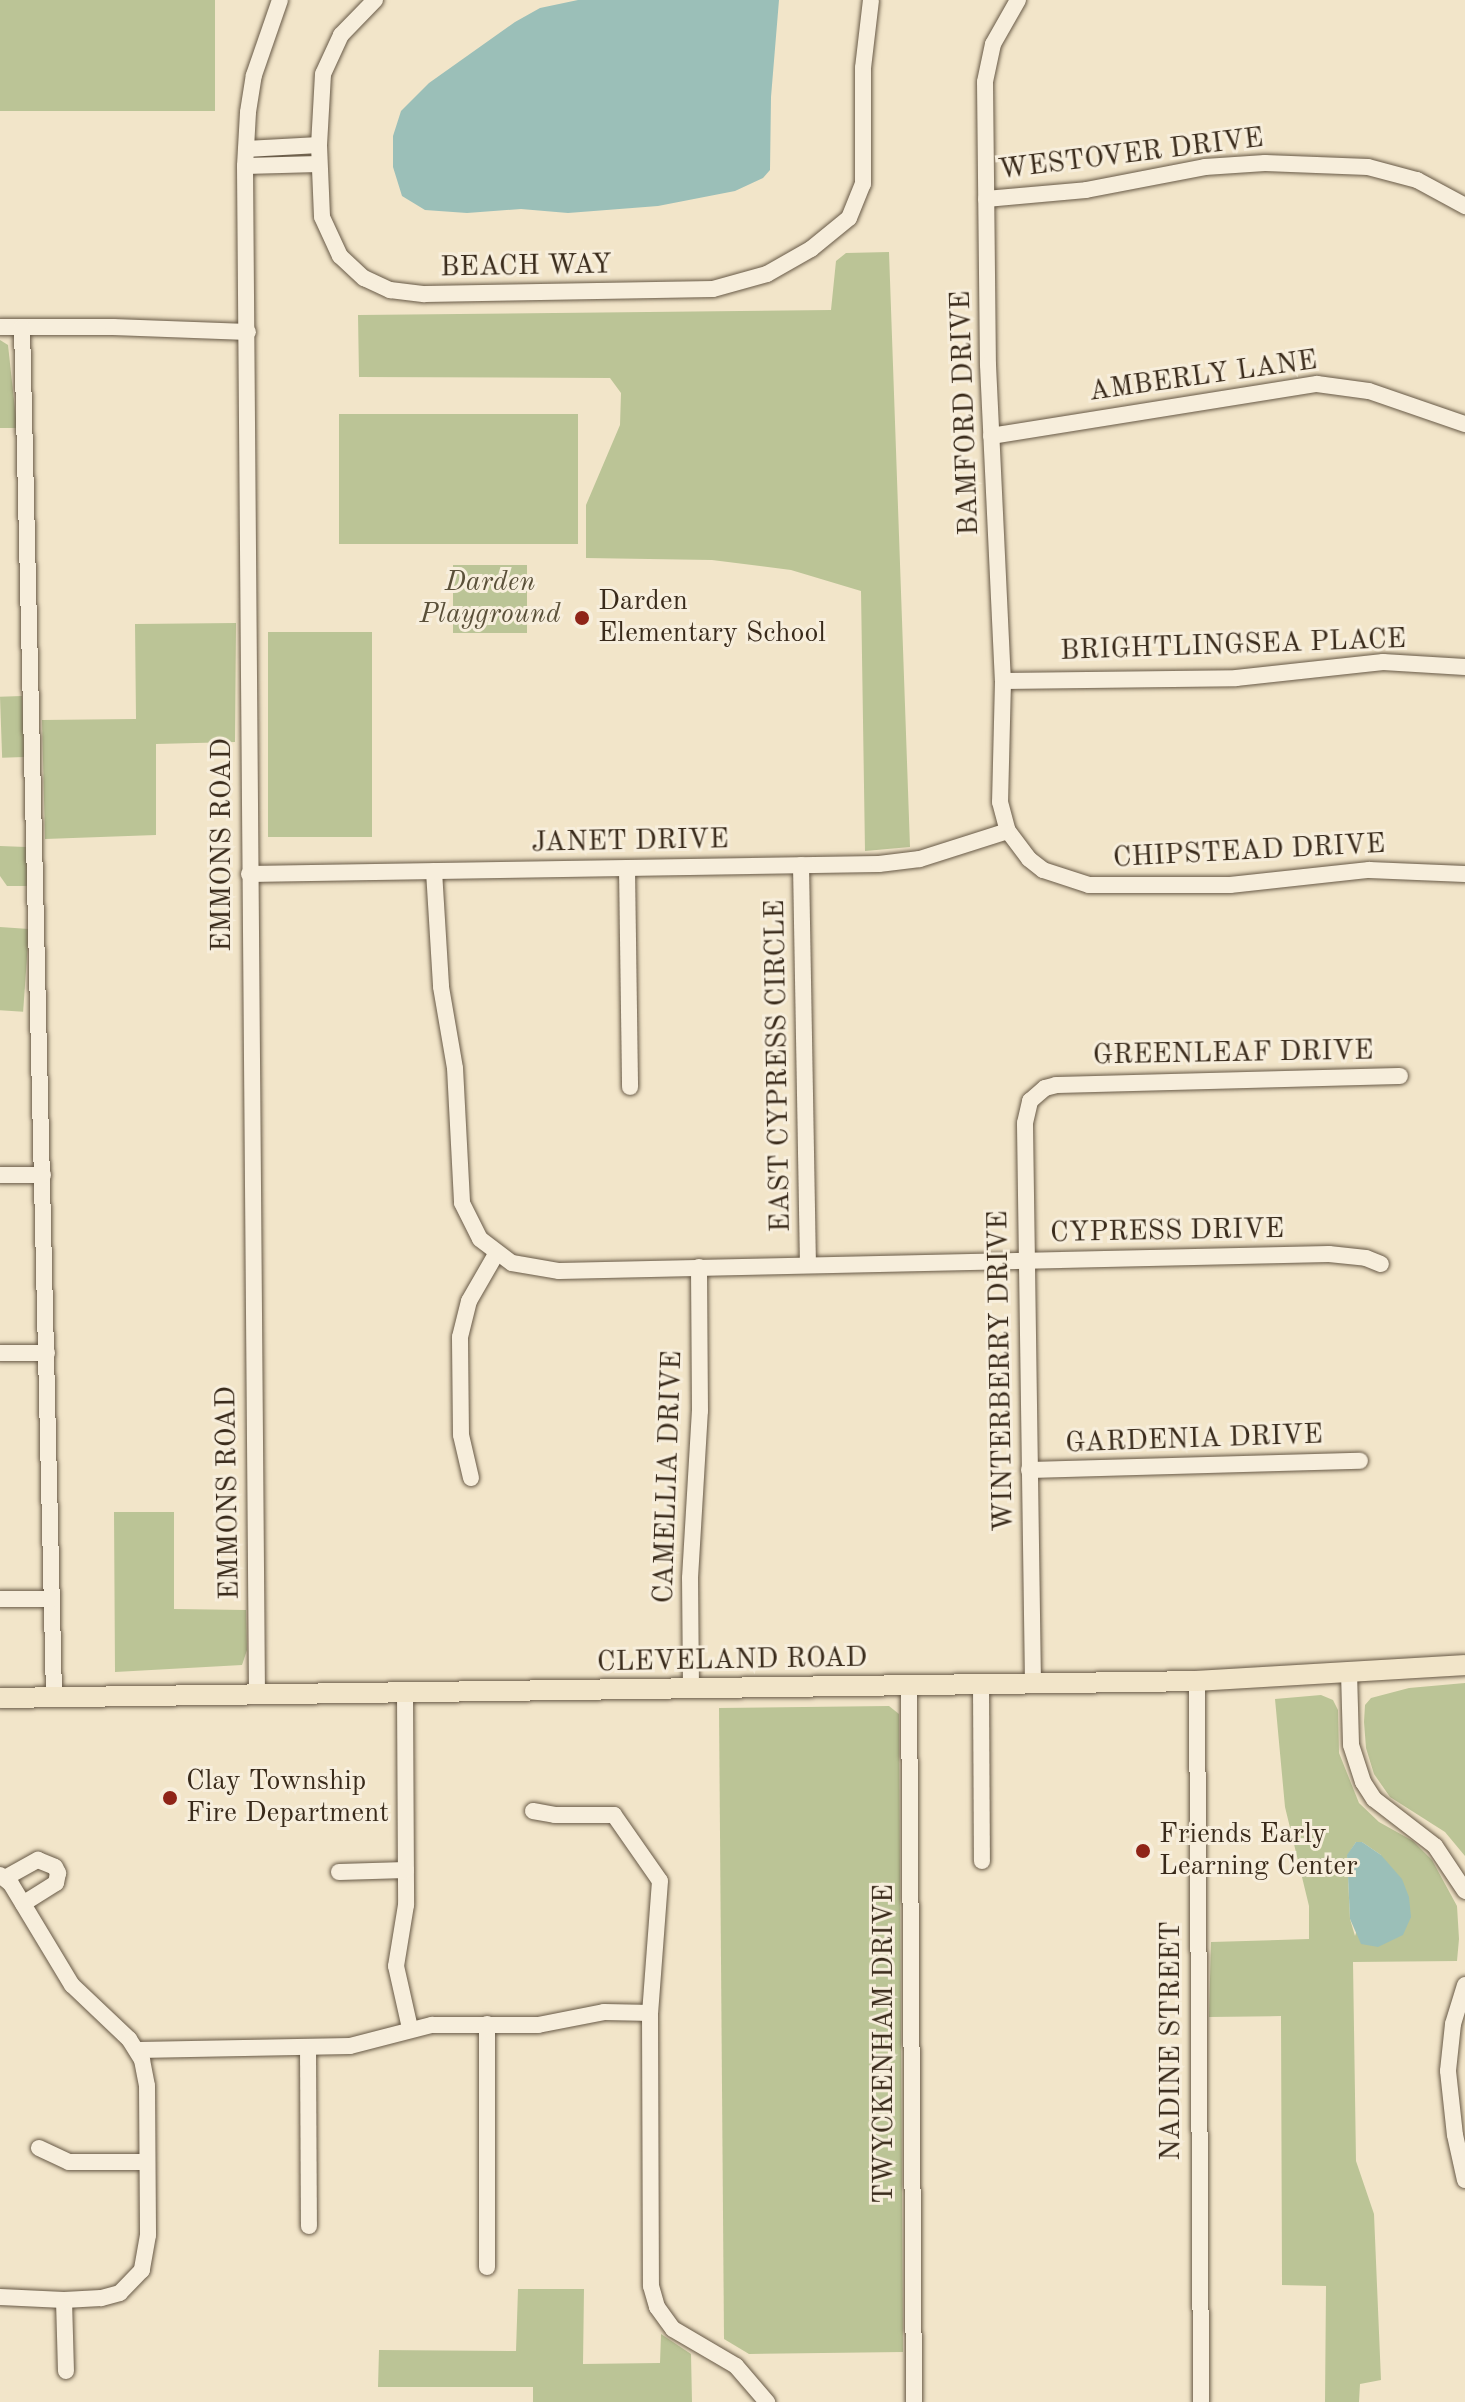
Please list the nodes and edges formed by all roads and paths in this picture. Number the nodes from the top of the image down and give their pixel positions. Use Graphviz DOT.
graph roads {
  1 [pos="280,0"];
  2 [pos="375,0"];
  3 [pos="871,0"];
  4 [pos="1018,0"];
  5 [pos="319,145"];
  6 [pos="246,158"];
  7 [pos="319,164"];
  8 [pos="986,199"];
  9 [pos="1465,206"];
  10 [pos="0,327"];
  11 [pos="22,327"];
  12 [pos="248,332"];
  13 [pos="1465,424"];
  14 [pos="991,436"];
  15 [pos="1465,667"];
  16 [pos="1003,681"];
  17 [pos="1008,831"];
  18 [pos="801,865"];
  19 [pos="627,868"];
  20 [pos="434,871"];
  21 [pos="249,874"];
  22 [pos="1465,874"];
  23 [pos="1400,1076"];
  24 [pos="1068,1084"];
  25 [pos="630,1087"];
  26 [pos="0,1175"];
  27 [pos="43,1175"];
  28 [pos="496,1254"];
  29 [pos="1027,1262"];
  30 [pos="1381,1264"];
  31 [pos="808,1265"];
  32 [pos="699,1267"];
  33 [pos="0,1353"];
  34 [pos="47,1353"];
  35 [pos="1360,1461"];
  36 [pos="1029,1470"];
  37 [pos="471,1478"];
  38 [pos="0,1599"];
  39 [pos="51,1599"];
  40 [pos="1465,1665"];
  41 [pos="1349,1672"];
  42 [pos="1197,1681"];
  43 [pos="1033,1684"];
  44 [pos="981,1685"];
  45 [pos="909,1686"];
  46 [pos="691,1689"];
  47 [pos="405,1693"];
  48 [pos="257,1695"];
  49 [pos="54,1697"];
  50 [pos="0,1698"];
  51 [pos="533,1811"];
  52 [pos="982,1861"];
  53 [pos="406,1870"];
  54 [pos="339,1872"];
  55 [pos="2,1876"];
  56 [pos="1465,1891"];
  57 [pos="23,1904"];
  58 [pos="1465,1985"];
  59 [pos="650,2013"];
  60 [pos="487,2024"];
  61 [pos="410,2028"];
  62 [pos="308,2047"];
  63 [pos="138,2050"];
  64 [pos="39,2148"];
  65 [pos="147,2162"];
  66 [pos="1465,2180"];
  67 [pos="309,2226"];
  68 [pos="487,2267"];
  69 [pos="0,2297"];
  70 [pos="64,2300"];
  71 [pos="66,2371"];
  72 [pos="767,2402"];
  73 [pos="914,2402"];
  74 [pos="1201,2402"];
  1 -- 6 [label="street, EMMONS ROAD"];
  2 -- 5 [label="street, BEACH WAY"];
  3 -- 7 [label="street, BEACH WAY"];
  4 -- 8 [label="street, BAMFORD DRIVE"];
  5 -- 6 [label="street"];
  5 -- 7 [label="street, BEACH WAY"];
  6 -- 7 [label="street"];
  6 -- 12 [label="street, EMMONS ROAD"];
  8 -- 9 [label="street, WESTOVER DRIVE"];
  8 -- 14 [label="street, BAMFORD DRIVE"];
  10 -- 11 [label="street"];
  11 -- 12 [label="street"];
  11 -- 27 [label="street"];
  12 -- 21 [label="street, EMMONS ROAD"];
  13 -- 14 [label="street, AMBERLY LANE"];
  14 -- 16 [label="street, BAMFORD DRIVE"];
  15 -- 16 [label="street, BRIGHTLINGSEA PLACE"];
  16 -- 17 [label="street, BAMFORD DRIVE"];
  17 -- 18 [label="street, JANET DRIVE"];
  17 -- 22 [label="street, CHIPSTEAD DRIVE"];
  18 -- 19 [label="street, JANET DRIVE"];
  18 -- 31 [label="street, EAST CYPRESS CIRCLE"];
  19 -- 20 [label="street, JANET DRIVE"];
  19 -- 25 [label="street"];
  20 -- 21 [label="street, JANET DRIVE"];
  20 -- 28 [label="street"];
  21 -- 48 [label="street, EMMONS ROAD"];
  23 -- 24 [label="street, GREENLEAF DRIVE"];
  24 -- 29 [label="street, WINTERBERRY DRIVE"];
  26 -- 27 [label="street"];
  27 -- 34 [label="street"];
  28 -- 32 [label="street, CYPRESS DRIVE"];
  28 -- 37 [label="street"];
  29 -- 30 [label="street, CYPRESS DRIVE"];
  29 -- 31 [label="street, CYPRESS DRIVE"];
  29 -- 36 [label="street, WINTERBERRY DRIVE"];
  31 -- 32 [label="street, CYPRESS DRIVE"];
  32 -- 46 [label="street, CAMELLIA DRIVE"];
  33 -- 34 [label="street"];
  34 -- 39 [label="street"];
  35 -- 36 [label="street, GARDENIA DRIVE"];
  36 -- 43 [label="street, WINTERBERRY DRIVE"];
  38 -- 39 [label="street"];
  39 -- 49 [label="street"];
  40 -- 41 [label="main road, CLEVELAND ROAD"];
  41 -- 42 [label="main road, CLEVELAND ROAD"];
  41 -- 56 [label="street"];
  42 -- 43 [label="main road, CLEVELAND ROAD"];
  42 -- 74 [label="street, NADINE STREET"];
  43 -- 44 [label="main road, CLEVELAND ROAD"];
  44 -- 45 [label="main road, CLEVELAND ROAD"];
  44 -- 52 [label="street"];
  45 -- 46 [label="main road, CLEVELAND ROAD"];
  45 -- 73 [label="street, TWYCKENHAM DRIVE"];
  46 -- 47 [label="main road, CLEVELAND ROAD"];
  47 -- 48 [label="main road, CLEVELAND ROAD"];
  47 -- 53 [label="street"];
  48 -- 49 [label="main road, CLEVELAND ROAD"];
  49 -- 50 [label="main road, CLEVELAND ROAD"];
  51 -- 59 [label="street"];
  53 -- 54 [label="street"];
  53 -- 61 [label="street"];
  55 -- 57 [label="street"];
  55 -- 57 [label="street"];
  57 -- 63 [label="street"];
  58 -- 66 [label="street"];
  59 -- 60 [label="street"];
  59 -- 72 [label="street"];
  60 -- 61 [label="street"];
  60 -- 68 [label="street"];
  61 -- 62 [label="street"];
  62 -- 63 [label="street"];
  62 -- 67 [label="street"];
  63 -- 65 [label="street"];
  64 -- 65 [label="street"];
  65 -- 70 [label="street"];
  69 -- 70 [label="street"];
  70 -- 71 [label="street"];
}
